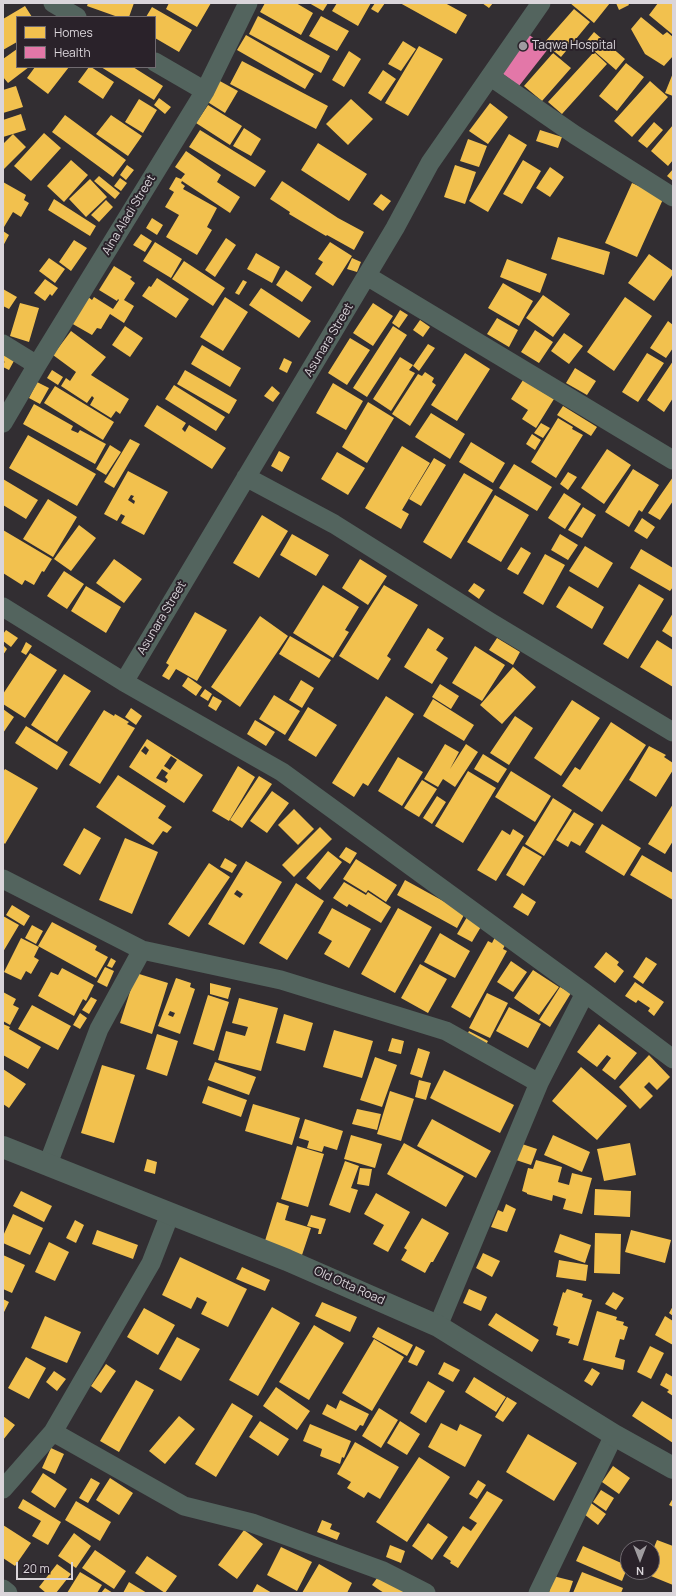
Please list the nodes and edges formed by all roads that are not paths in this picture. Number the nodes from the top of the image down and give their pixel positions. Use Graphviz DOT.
graph roads {
  1 [pos="53,3"];
  2 [pos="248,3"];
  3 [pos="541,3"];
  4 [pos="75,16"];
  5 [pos="156,63"];
  6 [pos="491,77"];
  7 [pos="205,90"];
  8 [pos="673,197"];
  9 [pos="367,276"];
  10 [pos="3,344"];
  11 [pos="37,365"];
  12 [pos="3,423"];
  13 [pos="673,460"];
  14 [pos="246,477"];
  15 [pos="3,607"];
  16 [pos="124,682"];
  17 [pos="673,732"];
  18 [pos="3,879"];
  19 [pos="142,950"];
  20 [pos="585,993"];
  21 [pos="673,1059"];
  22 [pos="539,1083"];
  23 [pos="3,1147"];
  24 [pos="48,1164"];
  25 [pos="170,1214"];
  26 [pos="438,1326"];
  27 [pos="53,1432"];
  28 [pos="614,1435"];
  29 [pos="673,1468"];
  30 [pos="3,1488"];
  31 [pos="3,1589"];
  32 [pos="8,1593"];
  33 [pos="426,1593"];
  34 [pos="538,1593"];
  1 -- 4 [label="street"];
  2 -- 7 [label="street, Aina Aladi Street"];
  3 -- 6 [label="street, Asunara Street"];
  5 -- 7 [label="street"];
  6 -- 8 [label="street"];
  6 -- 9 [label="street, Asunara Street"];
  7 -- 11 [label="street, Aina Aladi Street"];
  9 -- 13 [label="street"];
  9 -- 14 [label="street, Asunara Street"];
  10 -- 11 [label="street"];
  11 -- 12 [label="street, Aina Aladi Street"];
  14 -- 16 [label="street, Asunara Street"];
  14 -- 17 [label="street"];
  15 -- 16 [label="street"];
  16 -- 20 [label="street"];
  18 -- 19 [label="street"];
  19 -- 22 [label="street"];
  19 -- 24 [label="street"];
  20 -- 21 [label="street"];
  20 -- 22 [label="street"];
  22 -- 26 [label="street"];
  23 -- 24 [label="street, Old Otta Road"];
  24 -- 25 [label="street, Old Otta Road"];
  25 -- 26 [label="street, Old Otta Road"];
  25 -- 27 [label="street"];
  26 -- 28 [label="street, Old Otta Road"];
  27 -- 30 [label="street"];
  27 -- 33 [label="street"];
  28 -- 29 [label="street, Old Otta Road"];
  28 -- 34 [label="street"];
  31 -- 32 [label="street"];
}
